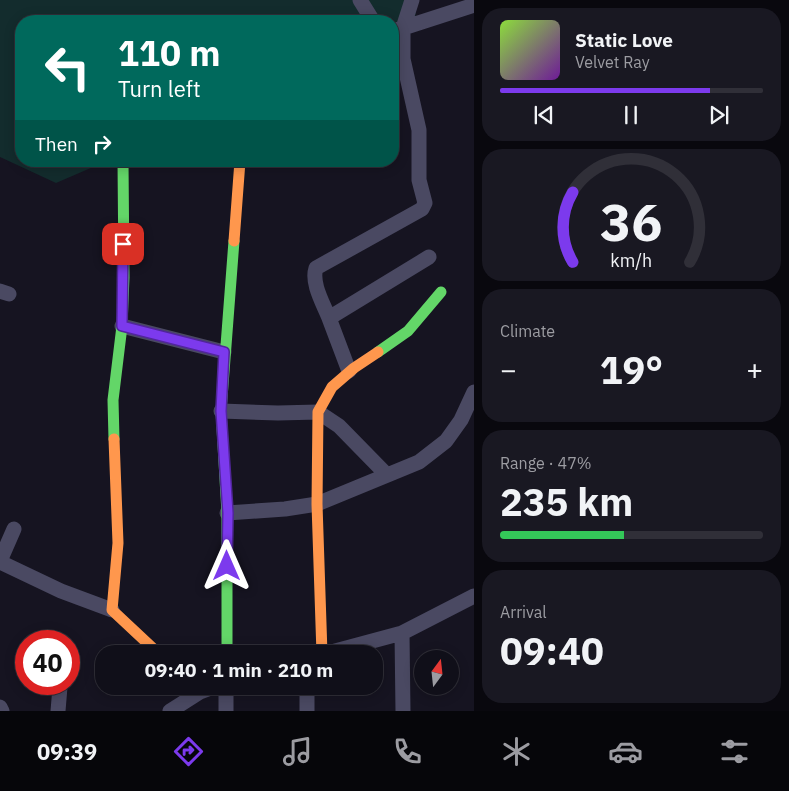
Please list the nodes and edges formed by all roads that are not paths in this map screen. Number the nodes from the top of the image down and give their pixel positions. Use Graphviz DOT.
graph roads {
  1 [pos="360,0"];
  2 [pos="374,0"];
  3 [pos="412,0"];
  4 [pos="474,5"];
  5 [pos="369,15"];
  6 [pos="372,15"];
  7 [pos="399,27"];
  8 [pos="399,29"];
  9 [pos="399,35"];
  10 [pos="122,167"];
  11 [pos="239,167"];
  12 [pos="429,257"];
  13 [pos="441,292"];
  14 [pos="329,318"];
  15 [pos="122,326"];
  16 [pos="224,352"];
  17 [pos="350,371"];
  18 [pos="474,392"];
  19 [pos="221,411"];
  20 [pos="318,412"];
  21 [pos="386,474"];
  22 [pos="318,504"];
  23 [pos="228,513"];
  24 [pos="14,529"];
  25 [pos="0,561"];
  26 [pos="474,596"];
  27 [pos="112,610"];
  28 [pos="402,633"];
  29 [pos="149,645"];
  30 [pos="226,645"];
  31 [pos="323,645"];
  32 [pos="357,645"];
  33 [pos="59,695"];
  34 [pos="190,695"];
  35 [pos="226,695"];
  36 [pos="306,695"];
  37 [pos="0,708"];
  38 [pos="2,711"];
  39 [pos="58,711"];
  40 [pos="170,711"];
  41 [pos="226,711"];
  42 [pos="307,711"];
  43 [pos="403,711"];
  1 -- 5 [label="street"];
  2 -- 6 [label="street"];
  3 -- 7 [label="street"];
  4 -- 8 [label="street"];
  9 -- 14 [label="street"];
  10 -- 15 [label="street"];
  11 -- 16 [label="street"];
  12 -- 14 [label="street"];
  13 -- 17 [label="street"];
  14 -- 17 [label="street"];
  15 -- 16 [label="street"];
  15 -- 27 [label="street"];
  16 -- 19 [label="street"];
  17 -- 20 [label="street"];
  18 -- 21 [label="street"];
  19 -- 20 [label="street"];
  19 -- 23 [label="street"];
  20 -- 21 [label="street"];
  20 -- 22 [label="street"];
  21 -- 22 [label="street"];
  22 -- 23 [label="street"];
  22 -- 31 [label="street"];
  23 -- 30 [label="street"];
  24 -- 25 [label="street"];
  25 -- 27 [label="street"];
  26 -- 28 [label="street"];
  27 -- 29 [label="street"];
  28 -- 32 [label="street"];
  28 -- 43 [label="street"];
  33 -- 39 [label="street"];
  34 -- 40 [label="street"];
  35 -- 41 [label="street"];
  36 -- 42 [label="street"];
  37 -- 38 [label="street"];
}
